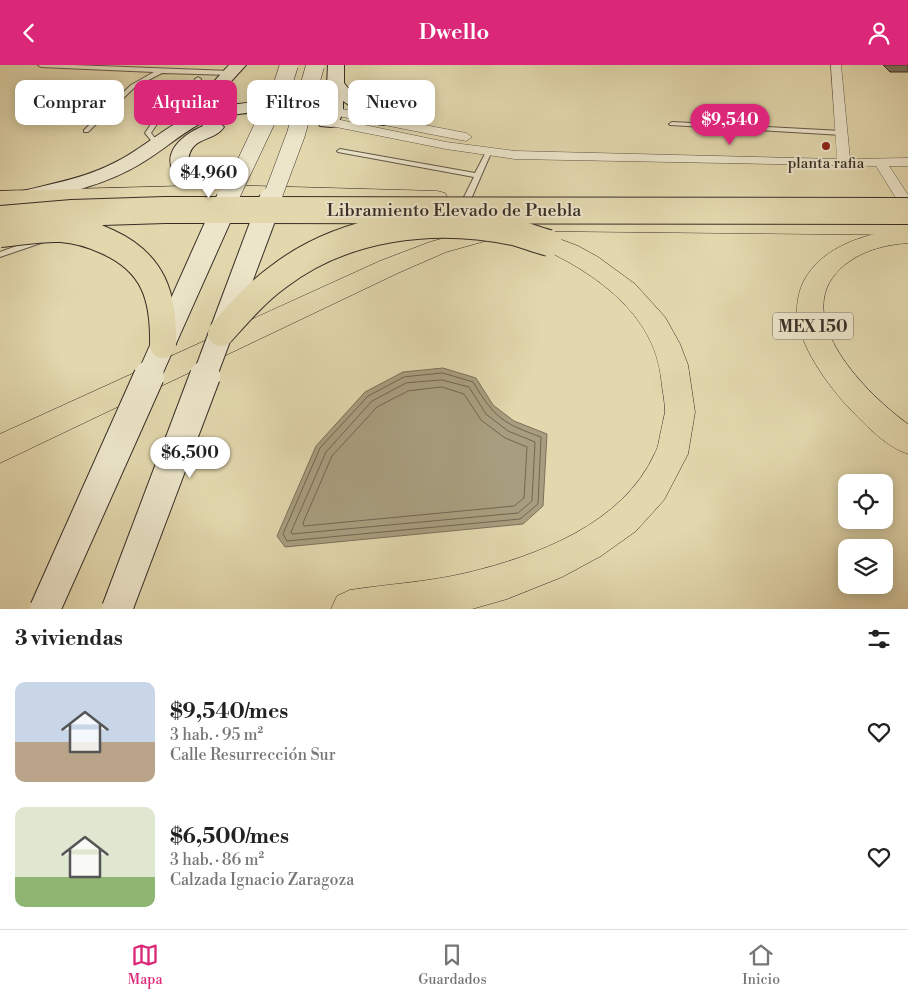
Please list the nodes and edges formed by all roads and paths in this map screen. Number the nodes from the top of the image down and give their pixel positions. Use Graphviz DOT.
graph roads {
  1 [pos="41,65"];
  2 [pos="289,65"];
  3 [pos="315,65"];
  4 [pos="336,65"];
  5 [pos="836,65"];
  6 [pos="161,71"];
  7 [pos="201,72"];
  8 [pos="229,74"];
  9 [pos="198,80"];
  10 [pos="209,80"];
  11 [pos="337,80"];
  12 [pos="338,86"];
  13 [pos="348,98"];
  14 [pos="338,118"];
  15 [pos="672,124"];
  16 [pos="154,125"];
  17 [pos="192,125"];
  18 [pos="207,125"];
  19 [pos="407,125"];
  20 [pos="86,131"];
  21 [pos="842,133"];
  22 [pos="156,143"];
  23 [pos="340,151"];
  24 [pos="488,153"];
  25 [pos="552,155"];
  26 [pos="908,161"];
  27 [pos="880,162"];
  28 [pos="844,163"];
  29 [pos="478,176"];
  30 [pos="222,192"];
  31 [pos="116,195"];
  32 [pos="22,197"];
  33 [pos="0,198"];
  34 [pos="467,199"];
  35 [pos="694,205"];
  36 [pos="907,205"];
  37 [pos="0,219"];
  38 [pos="77,219"];
  39 [pos="70,224"];
  40 [pos="908,228"];
  41 [pos="0,233"];
  42 [pos="908,236"];
  43 [pos="0,255"];
  44 [pos="220,333"];
  45 [pos="163,345"];
  46 [pos="908,441"];
  47 [pos="0,449"];
  48 [pos="45,609"];
  49 [pos="117,609"];
  50 [pos="350,609"];
  1 -- 6 [label="lane"];
  2 -- 45 [label="main road, bridge"];
  3 -- 44 [label="main road, bridge"];
  4 -- 11 [label="main road"];
  5 -- 21 [label="street"];
  6 -- 7 [label="lane"];
  6 -- 20 [label="lane"];
  7 -- 8 [label="lane"];
  7 -- 9 [label="lane"];
  8 -- 10 [label="lane"];
  12 -- 13 [label="main road"];
  14 -- 24 [label="street"];
  15 -- 21 [label="lane"];
  16 -- 22 [label="lane"];
  17 -- 22 [label="main road"];
  18 -- 30 [label="main road"];
  19 -- 25 [label="street"];
  21 -- 28 [label="street"];
  22 -- 32 [label="main road"];
  23 -- 29 [label="lane"];
  24 -- 25 [label="street"];
  24 -- 29 [label="lane"];
  25 -- 28 [label="street"];
  26 -- 27 [label="street"];
  27 -- 28 [label="street"];
  27 -- 36 [label="street"];
  29 -- 34 [label="lane"];
  30 -- 31 [label="main road"];
  30 -- 34 [label="main road"];
  31 -- 32 [label="main road"];
  31 -- 38 [label="lane"];
  32 -- 33 [label="main road"];
  34 -- 35 [label="main road"];
  35 -- 36 [label="main road"];
  35 -- 47 [label="main road"];
  36 -- 37 [label="main road, Libramiento Elevado de Puebla, bridge"];
  39 -- 43 [label="lane"];
  40 -- 41 [label="main road, Libramiento Elevado de Puebla, bridge"];
  41 -- 45 [label="main road, bridge"];
  42 -- 46 [label="main road, MEX 150"];
  44 -- 49 [label="main road, bridge"];
  44 -- 50 [label="main road, bridge"];
  45 -- 48 [label="main road, bridge"];
}
